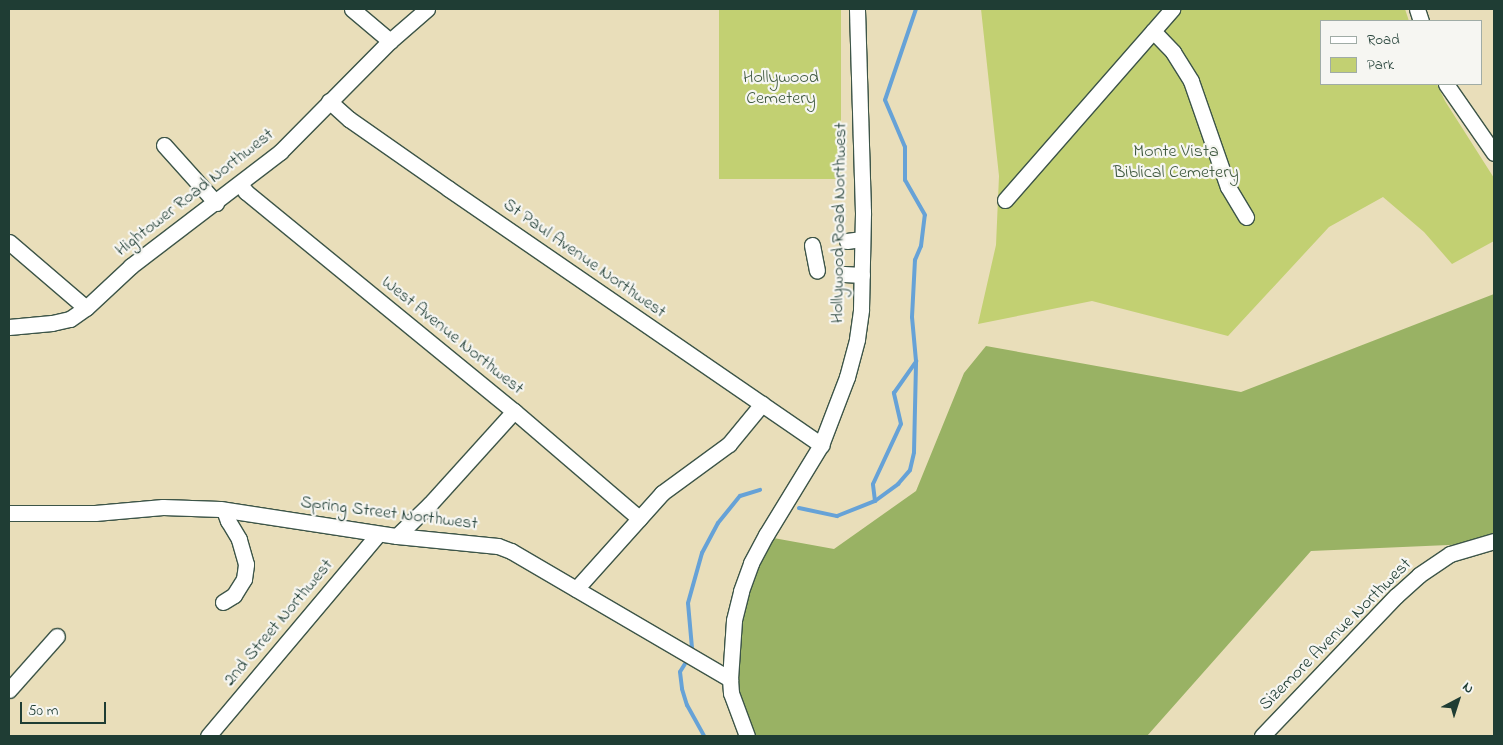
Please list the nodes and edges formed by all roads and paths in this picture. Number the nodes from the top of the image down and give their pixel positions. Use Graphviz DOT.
graph roads {
  1 [pos="352,9"];
  2 [pos="427,9"];
  3 [pos="857,9"];
  4 [pos="1172,9"];
  5 [pos="1153,31"];
  6 [pos="390,40"];
  7 [pos="1447,85"];
  8 [pos="329,101"];
  9 [pos="164,145"];
  10 [pos="1494,153"];
  11 [pos="240,184"];
  12 [pos="1004,200"];
  13 [pos="216,203"];
  14 [pos="1246,217"];
  15 [pos="862,239"];
  16 [pos="846,241"];
  17 [pos="9,242"];
  18 [pos="812,245"];
  19 [pos="817,272"];
  20 [pos="844,274"];
  21 [pos="862,276"];
  22 [pos="86,308"];
  23 [pos="9,327"];
  24 [pos="762,404"];
  25 [pos="514,411"];
  26 [pos="820,445"];
  27 [pos="224,510"];
  28 [pos="9,512"];
  29 [pos="639,518"];
  30 [pos="378,534"];
  31 [pos="397,536"];
  32 [pos="1494,541"];
  33 [pos="576,589"];
  34 [pos="223,602"];
  35 [pos="56,636"];
  36 [pos="730,679"];
  37 [pos="9,690"];
  38 [pos="208,736"];
  39 [pos="747,736"];
  40 [pos="1262,736"];
  1 -- 6 [label="street"];
  2 -- 6 [label="street, Hightower Road Northwest"];
  3 -- 15 [label="street, Hollywood Road Northwest"];
  4 -- 5 [label="street"];
  5 -- 12 [label="street"];
  5 -- 14 [label="street"];
  6 -- 8 [label="street, Hightower Road Northwest"];
  7 -- 10 [label="street"];
  8 -- 11 [label="street, Hightower Road Northwest"];
  8 -- 24 [label="street, St Paul Avenue Northwest"];
  9 -- 13 [label="street"];
  11 -- 13 [label="street, Hightower Road Northwest"];
  11 -- 25 [label="street, West Avenue Northwest"];
  13 -- 22 [label="street, Hightower Road Northwest"];
  15 -- 16 [label="street"];
  15 -- 21 [label="street, Hollywood Road Northwest"];
  17 -- 22 [label="street"];
  18 -- 19 [label="street"];
  20 -- 21 [label="street"];
  21 -- 26 [label="street, Hollywood Road Northwest"];
  22 -- 23 [label="street, Hightower Road Northwest"];
  24 -- 26 [label="street, St Paul Avenue Northwest"];
  24 -- 29 [label="street"];
  25 -- 29 [label="street, West Avenue Northwest"];
  25 -- 31 [label="street"];
  26 -- 36 [label="street, Hollywood Road Northwest"];
  27 -- 28 [label="street, Spring Street Northwest"];
  27 -- 30 [label="street, Spring Street Northwest"];
  27 -- 34 [label="street"];
  29 -- 33 [label="street"];
  30 -- 31 [label="street, Spring Street Northwest"];
  30 -- 38 [label="street, 2nd Street Northwest"];
  31 -- 33 [label="street, Spring Street Northwest"];
  32 -- 40 [label="street, Sizemore Avenue Northwest"];
  33 -- 36 [label="street, Spring Street Northwest"];
  35 -- 37 [label="street"];
  36 -- 39 [label="street, Hollywood Road Northwest"];
}
